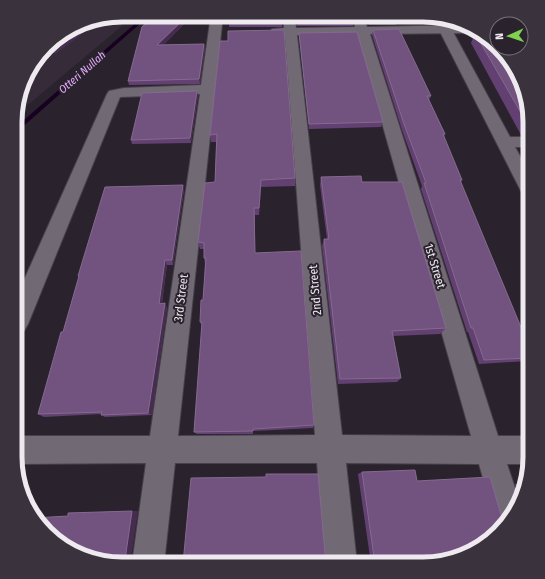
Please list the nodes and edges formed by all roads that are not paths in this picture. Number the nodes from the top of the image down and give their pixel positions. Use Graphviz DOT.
graph roads {
  1 [pos="425,22"];
  2 [pos="290,23"];
  3 [pos="360,23"];
  4 [pos="442,24"];
  5 [pos="221,27"];
  6 [pos="260,32"];
  7 [pos="208,89"];
  8 [pos="503,142"];
  9 [pos="523,142"];
  10 [pos="523,179"];
  11 [pos="22,310"];
  12 [pos="162,449"];
  13 [pos="331,449"];
  14 [pos="22,450"];
  15 [pos="523,450"];
  16 [pos="490,451"];
  17 [pos="507,511"];
  18 [pos="149,557"];
  19 [pos="340,557"];
  1 -- 3 [label="street"];
  2 -- 3 [label="street"];
  2 -- 6 [label="street"];
  2 -- 13 [label="street, 2nd Street"];
  3 -- 16 [label="street, 1st Street"];
  4 -- 8 [label="street"];
  5 -- 7 [label="street, 3rd Street"];
  7 -- 11 [label="street"];
  7 -- 12 [label="street, 3rd Street"];
  8 -- 9 [label="street"];
  8 -- 10 [label="street"];
  12 -- 13 [label="street"];
  12 -- 14 [label="street"];
  12 -- 18 [label="street, 3rd Street"];
  13 -- 16 [label="street"];
  13 -- 19 [label="street, 2nd Street"];
  15 -- 16 [label="street"];
  16 -- 17 [label="street, 1st Street"];
}
